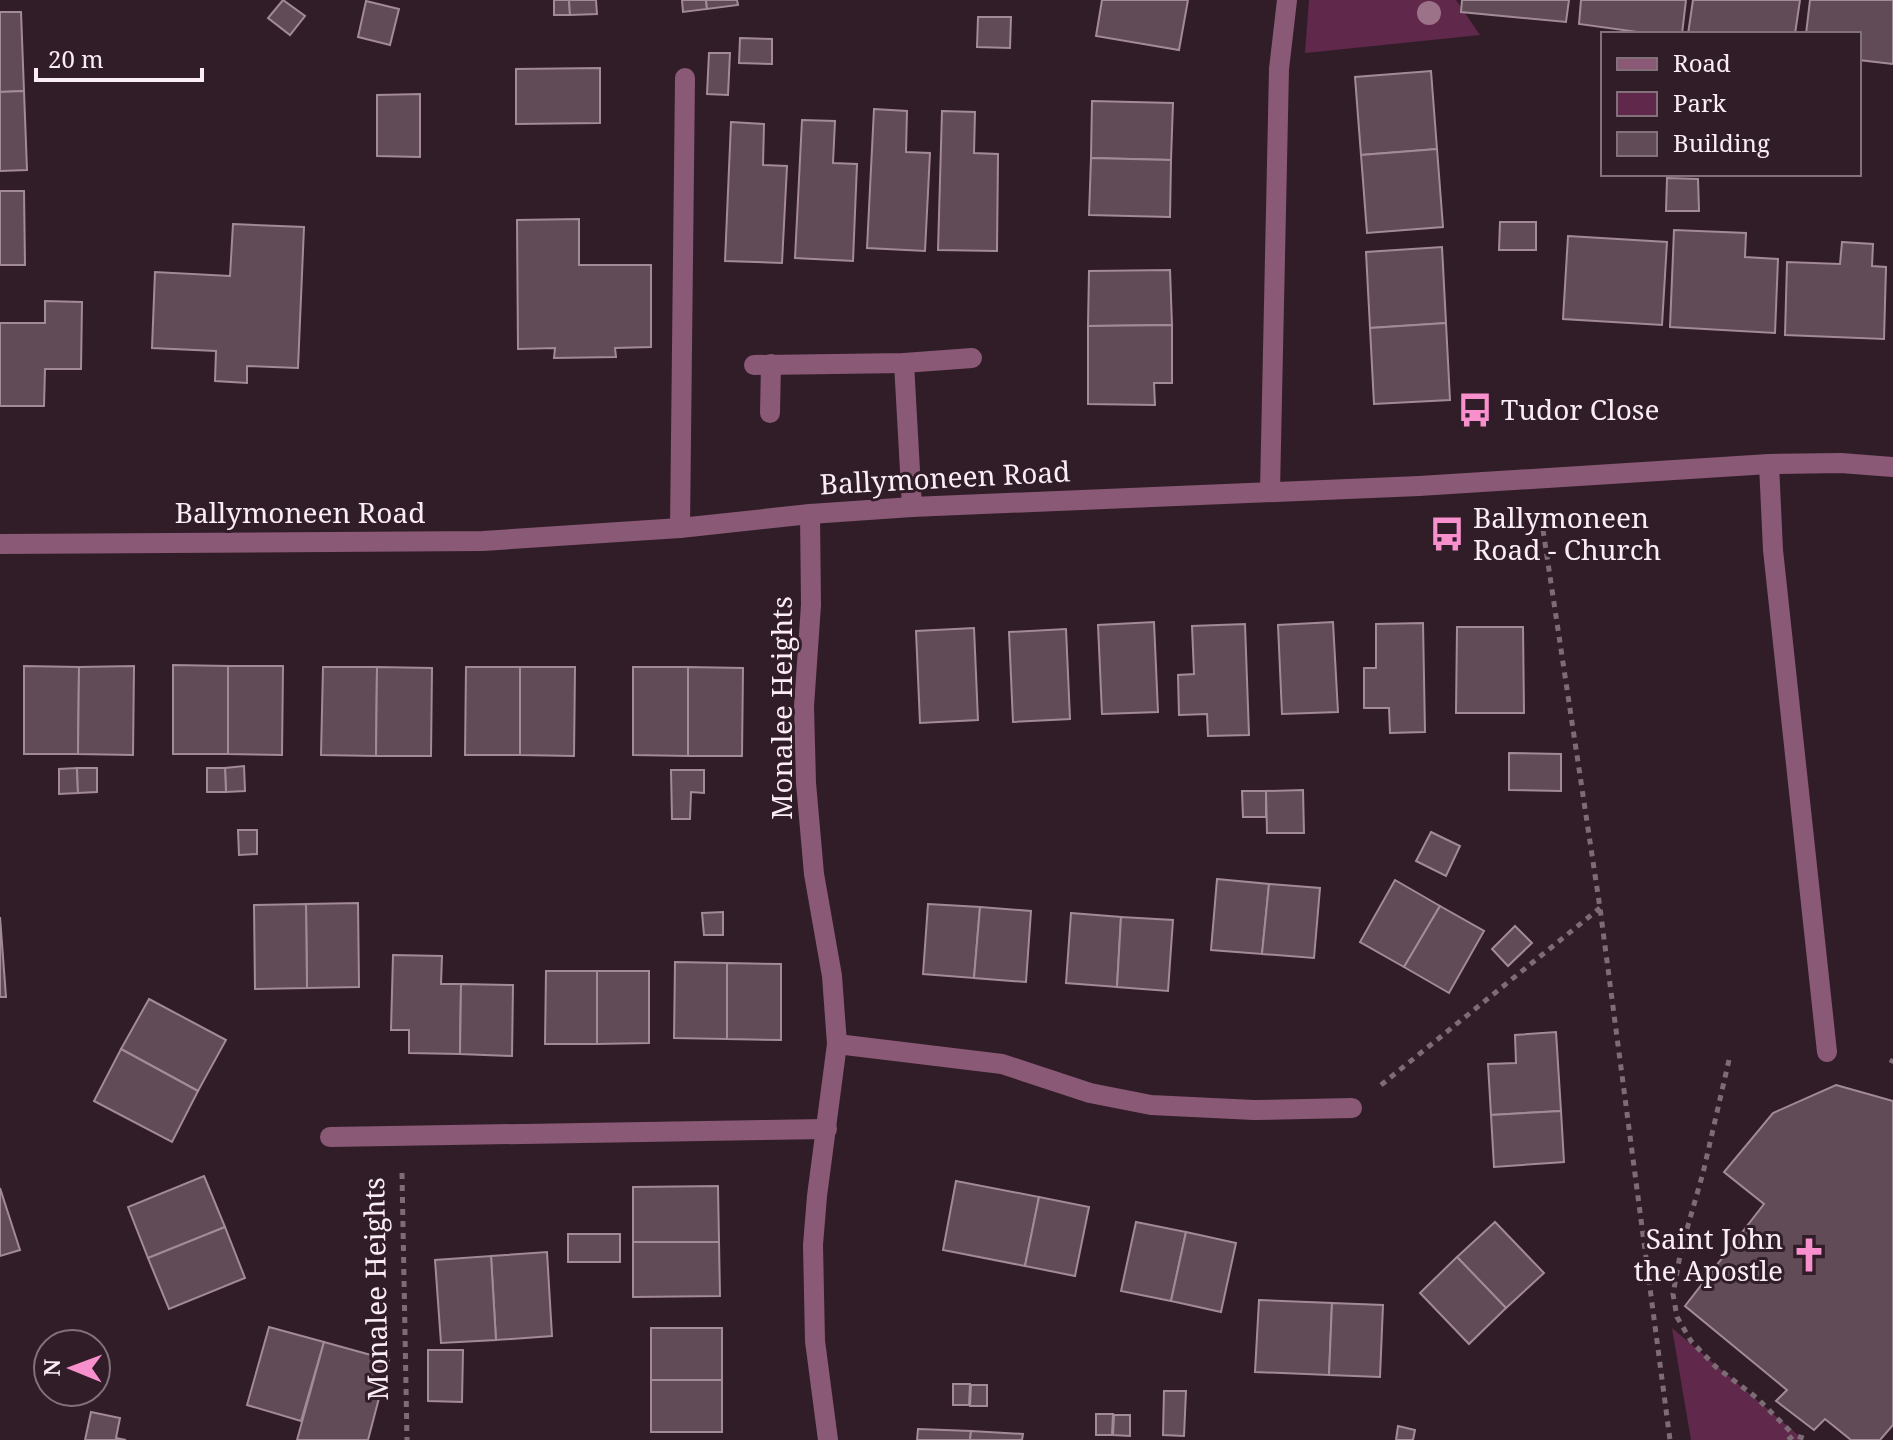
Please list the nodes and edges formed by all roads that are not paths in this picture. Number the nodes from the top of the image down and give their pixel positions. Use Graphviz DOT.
graph roads {
  1 [pos="1287,0"];
  2 [pos="685,78"];
  3 [pos="972,358"];
  4 [pos="904,363"];
  5 [pos="770,413"];
  6 [pos="1769,464"];
  7 [pos="1893,467"];
  8 [pos="1270,491"];
  9 [pos="912,507"];
  10 [pos="810,514"];
  11 [pos="680,528"];
  12 [pos="0,544"];
  13 [pos="837,1044"];
  14 [pos="1827,1052"];
  15 [pos="1352,1108"];
  16 [pos="827,1129"];
  17 [pos="330,1137"];
  18 [pos="828,1440"];
  1 -- 8 [label="street"];
  2 -- 11 [label="street"];
  3 -- 4 [label="street"];
  4 -- 5 [label="street"];
  4 -- 9 [label="street"];
  6 -- 7 [label="street, Ballymoneen Road"];
  6 -- 8 [label="street, Ballymoneen Road"];
  6 -- 14 [label="street"];
  8 -- 9 [label="street, Ballymoneen Road"];
  9 -- 10 [label="street, Ballymoneen Road"];
  10 -- 11 [label="street, Ballymoneen Road"];
  10 -- 13 [label="street, Monalee Heights"];
  11 -- 12 [label="street, Ballymoneen Road"];
  13 -- 15 [label="street"];
  13 -- 16 [label="street, Monalee Heights"];
  16 -- 17 [label="street, Monalee Heights"];
  16 -- 18 [label="street, Monalee Heights"];
}
